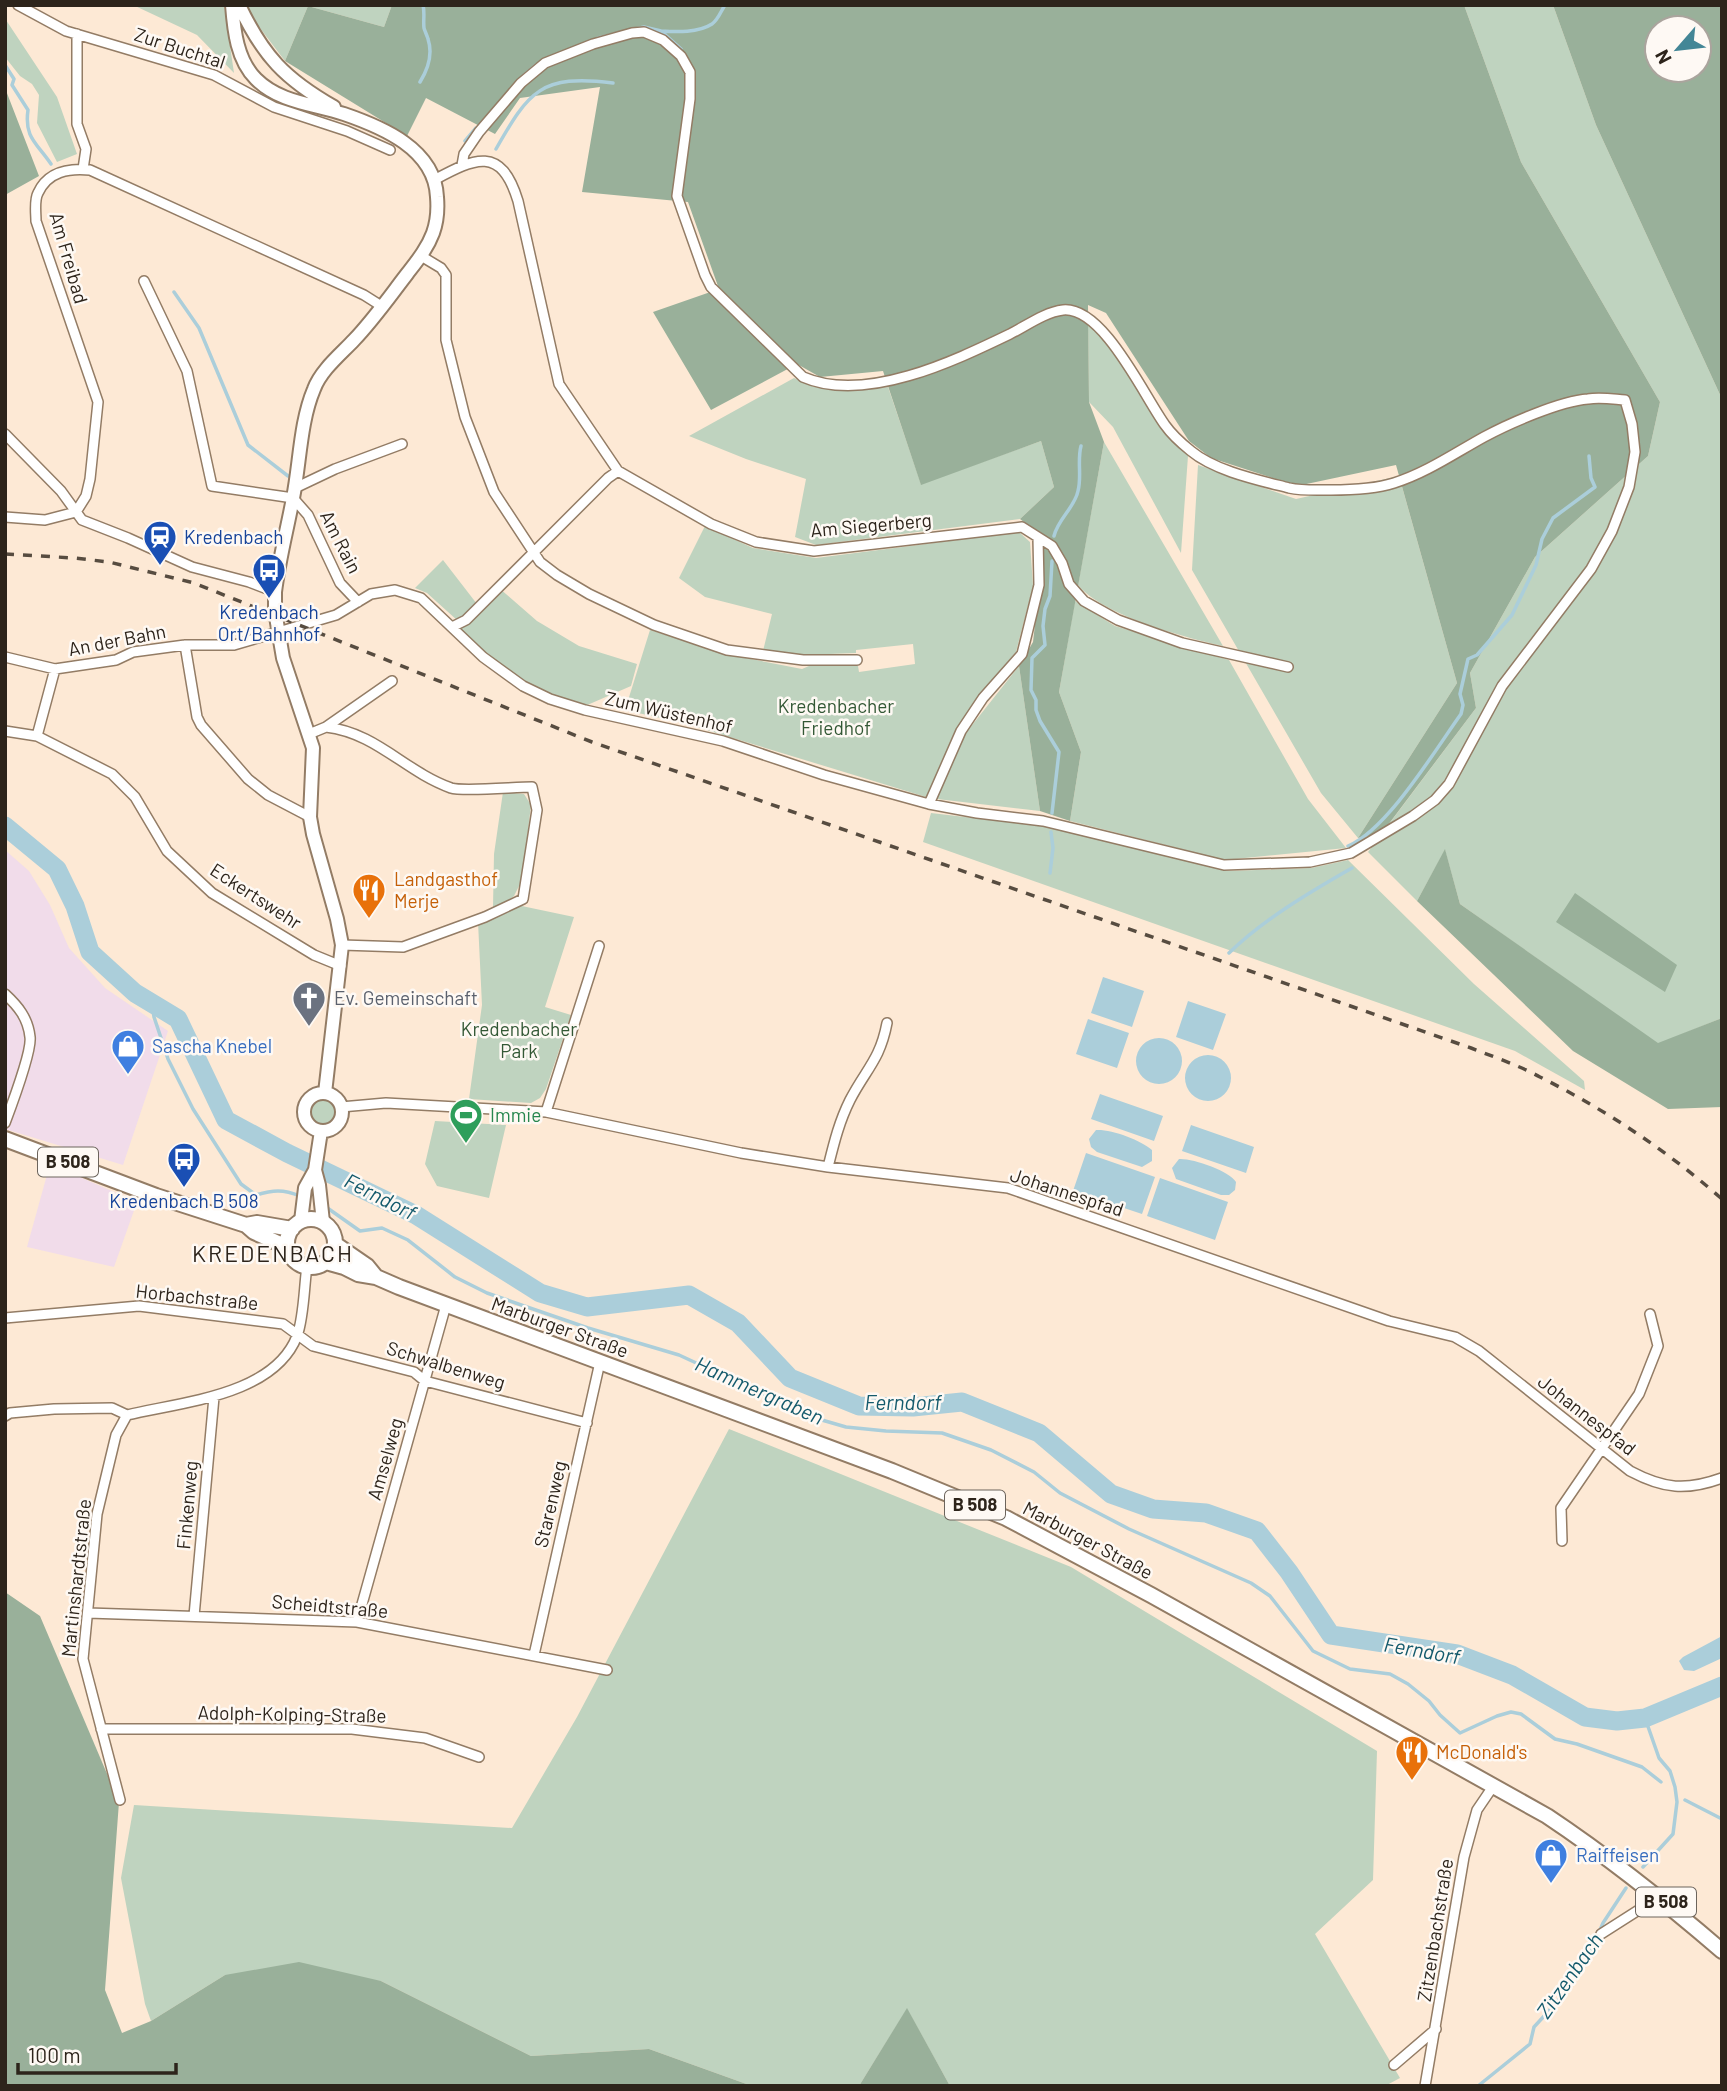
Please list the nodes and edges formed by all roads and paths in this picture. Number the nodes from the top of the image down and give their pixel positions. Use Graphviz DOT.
graph roads {
  1 [pos="18,5"];
  2 [pos="232,5"];
  3 [pos="239,5"];
  4 [pos="77,34"];
  5 [pos="342,113"];
  6 [pos="330,125"];
  7 [pos="390,150"];
  8 [pos="462,165"];
  9 [pos="83,169"];
  10 [pos="434,180"];
  11 [pos="421,256"];
  12 [pos="144,281"];
  13 [pos="383,307"];
  14 [pos="5,434"];
  15 [pos="402,444"];
  16 [pos="618,471"];
  17 [pos="294,493"];
  18 [pos="76,512"];
  19 [pos="5,517"];
  20 [pos="1038,538"];
  21 [pos="533,553"];
  22 [pos="275,592"];
  23 [pos="358,602"];
  24 [pos="452,626"];
  25 [pos="277,632"];
  26 [pos="185,645"];
  27 [pos="5,657"];
  28 [pos="858,660"];
  29 [pos="1288,667"];
  30 [pos="55,669"];
  31 [pos="392,681"];
  32 [pos="326,727"];
  33 [pos="5,731"];
  34 [pos="309,734"];
  35 [pos="37,737"];
  36 [pos="929,804"];
  37 [pos="310,817"];
  38 [pos="342,945"];
  39 [pos="599,946"];
  40 [pos="341,966"];
  41 [pos="5,994"];
  42 [pos="887,1023"];
  43 [pos="325,1093"];
  44 [pos="341,1107"];
  45 [pos="546,1112"];
  46 [pos="5,1123"];
  47 [pos="321,1131"];
  48 [pos="5,1139"];
  49 [pos="828,1167"];
  50 [pos="315,1170"];
  51 [pos="323,1222"];
  52 [pos="246,1225"];
  53 [pos="296,1225"];
  54 [pos="335,1244"];
  55 [pos="287,1247"];
  56 [pos="326,1262"];
  57 [pos="307,1266"];
  58 [pos="376,1277"];
  59 [pos="446,1305"];
  60 [pos="1650,1314"];
  61 [pos="5,1318"];
  62 [pos="298,1334"];
  63 [pos="600,1362"];
  64 [pos="425,1381"];
  65 [pos="214,1397"];
  66 [pos="127,1415"];
  67 [pos="5,1416"];
  68 [pos="587,1423"];
  69 [pos="1600,1449"];
  70 [pos="1722,1478"];
  71 [pos="1562,1541"];
  72 [pos="88,1613"];
  73 [pos="194,1616"];
  74 [pos="356,1622"];
  75 [pos="534,1655"];
  76 [pos="607,1670"];
  77 [pos="101,1729"];
  78 [pos="479,1757"];
  79 [pos="1494,1785"];
  80 [pos="120,1800"];
  81 [pos="1659,1897"];
  82 [pos="1601,1934"];
  83 [pos="1722,1951"];
  84 [pos="1436,2029"];
  85 [pos="1394,2065"];
  86 [pos="1425,2086"];
  1 -- 4 [label="street, Zur Buchtal"];
  2 -- 5 [label="main road"];
  3 -- 5 [label="main road"];
  4 -- 6 [label="street, Zur Buchtal"];
  4 -- 9 [label="street"];
  5 -- 6 [label="street"];
  5 -- 10 [label="main road"];
  6 -- 7 [label="street, Zur Buchtal"];
  8 -- 10 [label="street, Am Siegerberg"];
  8 -- 16 [label="street, Am Siegerberg"];
  8 -- 36 [label="street, Zum Wüstenhof"];
  9 -- 13 [label="street"];
  9 -- 18 [label="street, Am Freibad"];
  10 -- 11 [label="main road"];
  11 -- 13 [label="main road"];
  11 -- 21 [label="street"];
  12 -- 17 [label="street"];
  13 -- 17 [label="main road"];
  14 -- 18 [label="street"];
  15 -- 17 [label="street"];
  16 -- 20 [label="street, Am Siegerberg"];
  16 -- 21 [label="street"];
  17 -- 22 [label="main road"];
  17 -- 23 [label="street, Am Rain"];
  18 -- 19 [label="street"];
  18 -- 22 [label="street"];
  20 -- 29 [label="street"];
  20 -- 36 [label="street"];
  21 -- 24 [label="street"];
  21 -- 28 [label="street"];
  22 -- 25 [label="main road"];
  23 -- 24 [label="street, Zum Wüstenhof"];
  23 -- 25 [label="street, Zum Wüstenhof"];
  24 -- 36 [label="street, Zum Wüstenhof"];
  25 -- 26 [label="street, An der Bahn"];
  25 -- 34 [label="main road"];
  26 -- 30 [label="street, An der Bahn"];
  26 -- 37 [label="street"];
  27 -- 30 [label="street, An der Bahn"];
  30 -- 35 [label="street"];
  31 -- 32 [label="street"];
  32 -- 34 [label="street"];
  32 -- 38 [label="street"];
  33 -- 35 [label="street, Eckertswehr"];
  34 -- 37 [label="main road"];
  35 -- 40 [label="street, Eckertswehr"];
  37 -- 38 [label="main road"];
  38 -- 40 [label="main road"];
  39 -- 45 [label="street"];
  40 -- 43 [label="main road"];
  41 -- 46 [label="street"];
  42 -- 49 [label="street"];
  43 -- 44 [label="main road"];
  43 -- 47 [label="main road"];
  44 -- 45 [label="street, Johannespfad"];
  44 -- 47 [label="main road"];
  45 -- 49 [label="street, Johannespfad"];
  47 -- 50 [label="main road"];
  48 -- 52 [label="main road, B 508"];
  49 -- 69 [label="street, Johannespfad"];
  50 -- 51 [label="main road"];
  50 -- 53 [label="main road"];
  51 -- 53 [label="main road, B 508"];
  51 -- 54 [label="main road, B 508"];
  52 -- 53 [label="main road, B 508"];
  52 -- 55 [label="main road, B 508"];
  53 -- 55 [label="main road"];
  54 -- 56 [label="main road"];
  54 -- 58 [label="main road, Marburger Straße / B 508"];
  55 -- 57 [label="main road, B 508"];
  56 -- 57 [label="main road"];
  56 -- 58 [label="main road, Marburger Straße / B 508"];
  57 -- 62 [label="street"];
  58 -- 59 [label="main road, Marburger Straße / B 508"];
  59 -- 63 [label="main road, Marburger Straße / B 508"];
  59 -- 64 [label="street, Amselweg"];
  60 -- 69 [label="street"];
  61 -- 62 [label="street, Horbachstraße"];
  62 -- 64 [label="street, Schwalbenweg"];
  62 -- 65 [label="street"];
  63 -- 68 [label="street, Starenweg"];
  63 -- 79 [label="main road, Marburger Straße / B 508"];
  64 -- 68 [label="street, Schwalbenweg"];
  64 -- 74 [label="street, Amselweg"];
  65 -- 66 [label="street"];
  65 -- 73 [label="street, Finkenweg"];
  66 -- 67 [label="street"];
  66 -- 72 [label="street, Martinshardtstraße"];
  68 -- 75 [label="street, Starenweg"];
  69 -- 70 [label="street, Johannespfad"];
  69 -- 71 [label="street"];
  72 -- 73 [label="street, Scheidtstraße"];
  72 -- 77 [label="street, Martinshardtstraße"];
  73 -- 74 [label="street, Scheidtstraße"];
  74 -- 75 [label="street, Scheidtstraße"];
  75 -- 76 [label="street, Scheidtstraße"];
  77 -- 78 [label="street, Adolph-Kolping-Straße"];
  77 -- 80 [label="street, Martinshardtstraße"];
  79 -- 81 [label="main road, Marburger Straße / B 508"];
  79 -- 84 [label="street, Zitzenbachstraße"];
  81 -- 82 [label="street"];
  81 -- 83 [label="main road, Marburger Straße / B 508"];
  84 -- 85 [label="street"];
  84 -- 86 [label="street, Zitzenbachstraße"];
}
